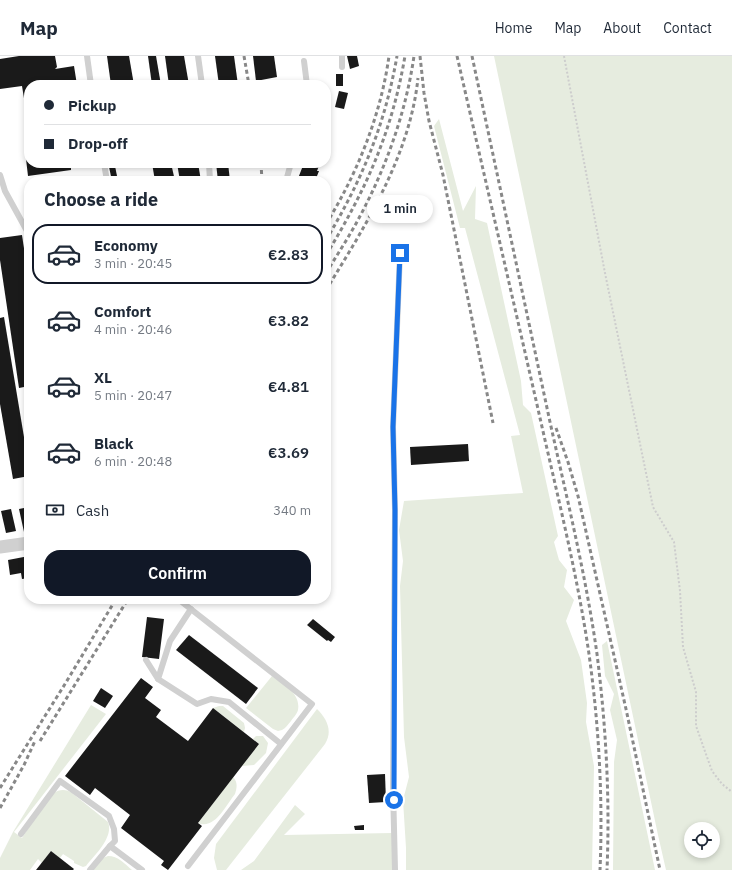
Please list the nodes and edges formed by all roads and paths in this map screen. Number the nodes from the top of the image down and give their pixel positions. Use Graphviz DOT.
graph roads {
  1 [pos="87,56"];
  2 [pos="198,56"];
  3 [pos="342,56"];
  4 [pos="564,56"];
  5 [pos="304,61"];
  6 [pos="342,67"];
  7 [pos="90,80"];
  8 [pos="201,80"];
  9 [pos="306,80"];
  10 [pos="0,175"];
  11 [pos="24,226"];
  12 [pos="400,253"];
  13 [pos="24,543"];
  14 [pos="0,547"];
  15 [pos="184,604"];
  16 [pos="191,609"];
  17 [pos="146,660"];
  18 [pos="158,679"];
  19 [pos="281,744"];
  20 [pos="732,792"];
  21 [pos="21,834"];
  22 [pos="110,846"];
  23 [pos="188,869"];
  24 [pos="90,870"];
  25 [pos="142,870"];
  26 [pos="394,870"];
  1 -- 7 [label="lane"];
  2 -- 8 [label="lane"];
  3 -- 6 [label="lane"];
  4 -- 20 [label="path"];
  5 -- 9 [label="lane"];
  10 -- 11 [label="lane"];
  12 -- 26 [label="lane"];
  13 -- 14 [label="street"];
  15 -- 16 [label="lane"];
  16 -- 18 [label="lane"];
  16 -- 19 [label="lane"];
  17 -- 18 [label="lane"];
  18 -- 19 [label="lane"];
  19 -- 23 [label="lane"];
  21 -- 22 [label="lane"];
  22 -- 24 [label="lane"];
  22 -- 25 [label="lane"];
}
